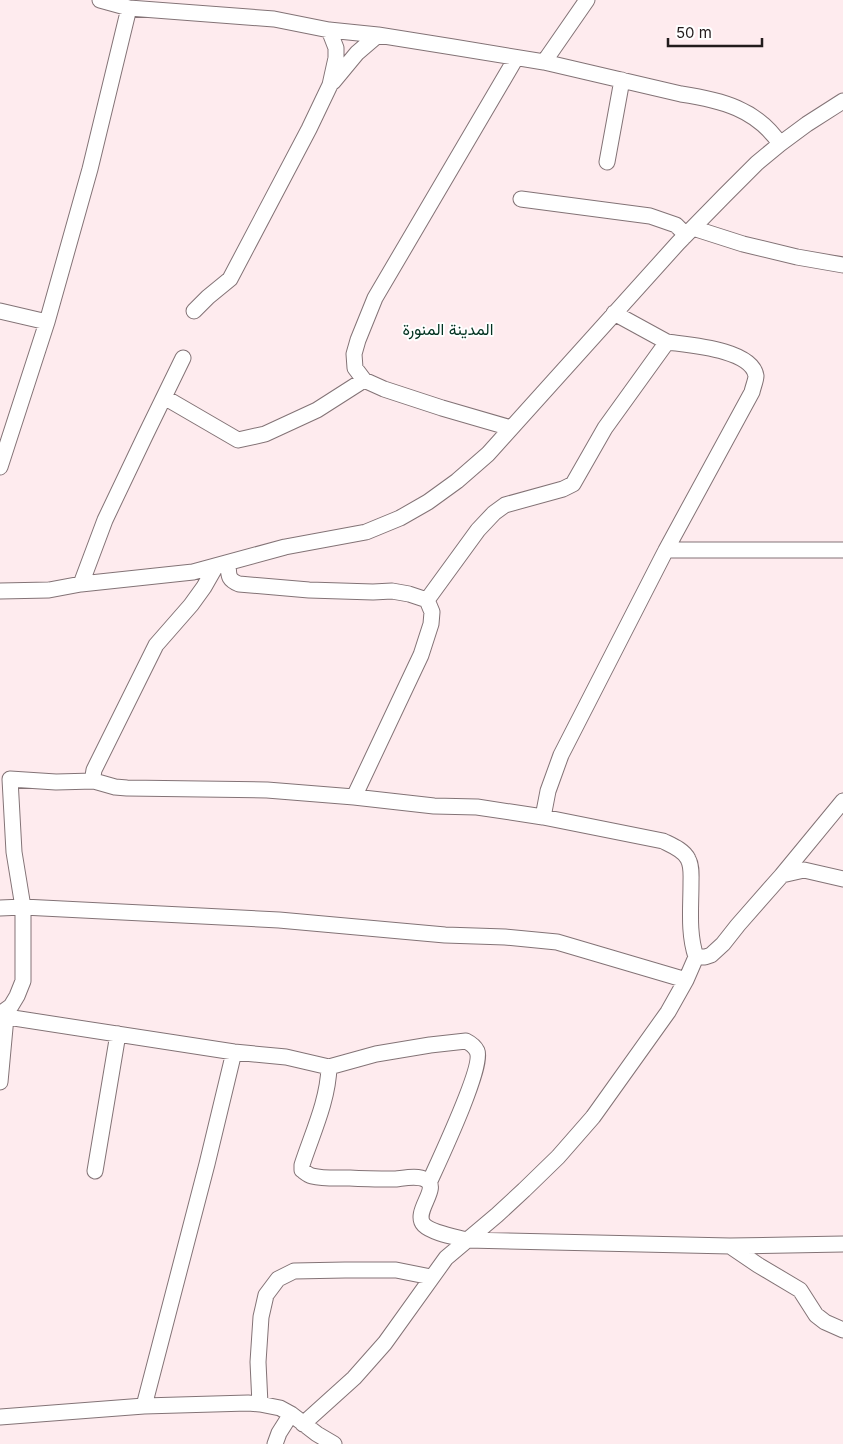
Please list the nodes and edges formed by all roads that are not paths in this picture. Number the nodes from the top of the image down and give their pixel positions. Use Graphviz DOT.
graph roads {
  1 [pos="100,0"];
  2 [pos="587,0"];
  3 [pos="129,8"];
  4 [pos="329,30"];
  5 [pos="378,35"];
  6 [pos="516,58"];
  7 [pos="544,62"];
  8 [pos="622,80"];
  9 [pos="330,85"];
  10 [pos="843,102"];
  11 [pos="780,144"];
  12 [pos="608,162"];
  13 [pos="521,198"];
  14 [pos="688,233"];
  15 [pos="843,264"];
  16 [pos="194,311"];
  17 [pos="0,312"];
  18 [pos="614,313"];
  19 [pos="46,322"];
  20 [pos="667,342"];
  21 [pos="183,358"];
  22 [pos="364,380"];
  23 [pos="164,397"];
  24 [pos="511,428"];
  25 [pos="0,467"];
  26 [pos="666,550"];
  27 [pos="843,550"];
  28 [pos="222,564"];
  29 [pos="81,584"];
  30 [pos="0,591"];
  31 [pos="427,600"];
  32 [pos="5,779"];
  33 [pos="94,781"];
  34 [pos="354,797"];
  35 [pos="843,801"];
  36 [pos="543,817"];
  37 [pos="782,875"];
  38 [pos="843,879"];
  39 [pos="23,907"];
  40 [pos="0,908"];
  41 [pos="696,957"];
  42 [pos="686,980"];
  43 [pos="2,1016"];
  44 [pos="118,1034"];
  45 [pos="234,1052"];
  46 [pos="329,1067"];
  47 [pos="0,1082"];
  48 [pos="95,1171"];
  49 [pos="429,1183"];
  50 [pos="467,1240"];
  51 [pos="843,1244"];
  52 [pos="730,1246"];
  53 [pos="431,1277"];
  54 [pos="843,1330"];
  55 [pos="260,1404"];
  56 [pos="144,1406"];
  57 [pos="0,1417"];
  58 [pos="297,1419"];
  59 [pos="275,1444"];
  60 [pos="334,1444"];
  1 -- 3 [label="street"];
  2 -- 7 [label="street"];
  3 -- 4 [label="street"];
  3 -- 19 [label="street"];
  4 -- 5 [label="street"];
  4 -- 9 [label="street"];
  5 -- 6 [label="street"];
  5 -- 9 [label="street"];
  6 -- 7 [label="street"];
  6 -- 22 [label="street"];
  7 -- 8 [label="street"];
  8 -- 11 [label="street"];
  8 -- 12 [label="street"];
  9 -- 16 [label="street"];
  10 -- 11 [label="street"];
  11 -- 14 [label="street"];
  13 -- 14 [label="street"];
  14 -- 15 [label="street"];
  14 -- 18 [label="street"];
  17 -- 19 [label="street"];
  18 -- 20 [label="street"];
  18 -- 24 [label="street"];
  19 -- 25 [label="street"];
  20 -- 26 [label="street"];
  20 -- 31 [label="street"];
  21 -- 23 [label="street"];
  22 -- 23 [label="street"];
  22 -- 24 [label="street"];
  23 -- 29 [label="street"];
  24 -- 28 [label="street"];
  26 -- 27 [label="street"];
  26 -- 36 [label="street"];
  28 -- 29 [label="street"];
  28 -- 31 [label="street"];
  28 -- 33 [label="street"];
  29 -- 30 [label="street"];
  31 -- 34 [label="street"];
  32 -- 33 [label="street"];
  32 -- 39 [label="street"];
  33 -- 34 [label="street"];
  34 -- 36 [label="street"];
  35 -- 37 [label="street"];
  36 -- 41 [label="street"];
  37 -- 38 [label="street"];
  37 -- 41 [label="street"];
  39 -- 40 [label="street"];
  39 -- 42 [label="street"];
  39 -- 43 [label="street"];
  41 -- 42 [label="street"];
  42 -- 50 [label="street"];
  43 -- 44 [label="street"];
  43 -- 47 [label="street"];
  44 -- 45 [label="street"];
  44 -- 48 [label="street"];
  45 -- 46 [label="street"];
  45 -- 56 [label="street"];
  46 -- 49 [label="street"];
  46 -- 49 [label="street"];
  49 -- 50 [label="street"];
  50 -- 52 [label="street"];
  50 -- 53 [label="street"];
  51 -- 52 [label="street"];
  52 -- 54 [label="street"];
  53 -- 55 [label="street"];
  53 -- 58 [label="street"];
  55 -- 56 [label="street"];
  55 -- 58 [label="street"];
  56 -- 57 [label="street"];
  58 -- 59 [label="street"];
  58 -- 60 [label="street"];
}
